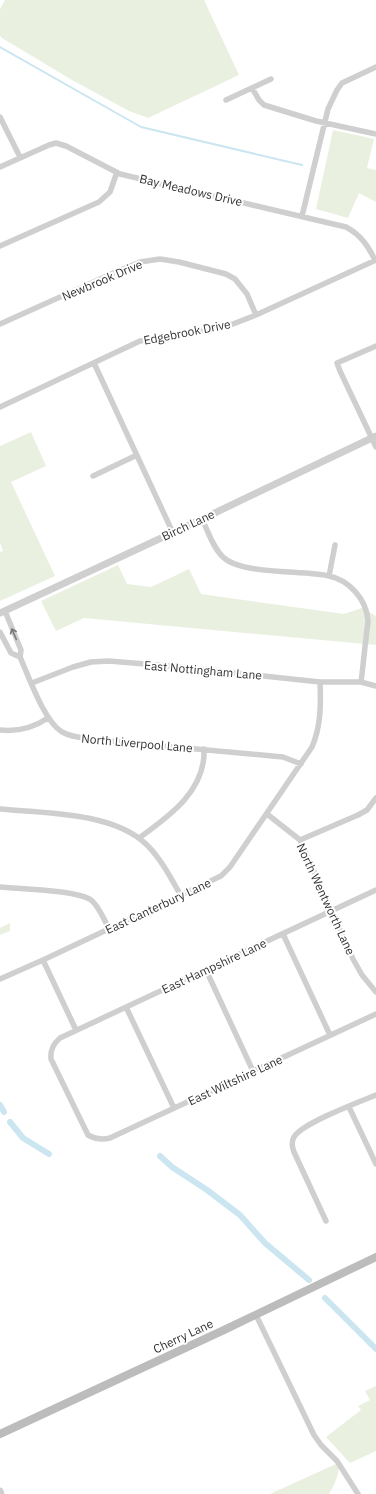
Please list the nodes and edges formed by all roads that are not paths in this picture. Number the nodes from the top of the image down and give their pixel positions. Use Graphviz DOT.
graph roads {
  1 [pos="376,67"];
  2 [pos="271,79"];
  3 [pos="252,88"];
  4 [pos="226,100"];
  5 [pos="0,117"];
  6 [pos="324,123"];
  7 [pos="376,134"];
  8 [pos="20,157"];
  9 [pos="0,167"];
  10 [pos="117,172"];
  11 [pos="302,216"];
  12 [pos="0,246"];
  13 [pos="375,260"];
  14 [pos="256,315"];
  15 [pos="0,324"];
  16 [pos="376,346"];
  17 [pos="94,363"];
  18 [pos="0,407"];
  19 [pos="374,437"];
  20 [pos="376,448"];
  21 [pos="137,455"];
  22 [pos="93,476"];
  23 [pos="202,519"];
  24 [pos="173,533"];
  25 [pos="335,545"];
  26 [pos="329,576"];
  27 [pos="2,612"];
  28 [pos="0,632"];
  29 [pos="20,657"];
  30 [pos="320,682"];
  31 [pos="362,682"];
  32 [pos="32,683"];
  33 [pos="376,686"];
  34 [pos="48,718"];
  35 [pos="0,730"];
  36 [pos="204,749"];
  37 [pos="302,764"];
  38 [pos="376,798"];
  39 [pos="0,809"];
  40 [pos="267,814"];
  41 [pos="139,838"];
  42 [pos="300,840"];
  43 [pos="0,887"];
  44 [pos="376,890"];
  45 [pos="181,896"];
  46 [pos="331,912"];
  47 [pos="109,929"];
  48 [pos="283,934"];
  49 [pos="44,960"];
  50 [pos="206,970"];
  51 [pos="0,979"];
  52 [pos="376,992"];
  53 [pos="126,1006"];
  54 [pos="376,1014"];
  55 [pos="76,1030"];
  56 [pos="330,1035"];
  57 [pos="253,1071"];
  58 [pos="376,1095"];
  59 [pos="349,1107"];
  60 [pos="174,1108"];
  61 [pos="93,1138"];
  62 [pos="376,1164"];
  63 [pos="326,1221"];
  64 [pos="376,1257"];
  65 [pos="256,1315"];
  66 [pos="0,1434"];
  67 [pos="0,1491"];
  68 [pos="1,1494"];
  69 [pos="358,1494"];
  1 -- 6 [label="street"];
  2 -- 3 [label="street"];
  3 -- 4 [label="street"];
  3 -- 6 [label="street"];
  5 -- 8 [label="street"];
  6 -- 7 [label="street"];
  6 -- 11 [label="street"];
  8 -- 9 [label="street, Bay Meadows Drive"];
  8 -- 10 [label="street, Bay Meadows Drive"];
  10 -- 11 [label="street, Bay Meadows Drive"];
  10 -- 12 [label="street"];
  11 -- 13 [label="street, Bay Meadows Drive"];
  13 -- 14 [label="street, Edgebrook Drive"];
  14 -- 15 [label="street, Newbrook Drive"];
  14 -- 17 [label="street, Edgebrook Drive"];
  16 -- 19 [label="street"];
  17 -- 18 [label="street, Edgebrook Drive"];
  17 -- 21 [label="street"];
  19 -- 20 [label="street"];
  19 -- 23 [label="street, Birch Lane"];
  21 -- 22 [label="street"];
  21 -- 24 [label="street"];
  23 -- 24 [label="street, Birch Lane"];
  23 -- 26 [label="street"];
  24 -- 27 [label="street, Birch Lane"];
  25 -- 26 [label="street"];
  26 -- 31 [label="street"];
  29 -- 27 [label="street, North Liverpool Lane, one-way"];
  28 -- 29 [label="street, North Liverpool Lane"];
  29 -- 32 [label="street, North Liverpool Lane"];
  30 -- 31 [label="street, East Nottingham Lane"];
  30 -- 32 [label="street, East Nottingham Lane"];
  30 -- 37 [label="street, East Canterbury Lane"];
  31 -- 33 [label="street, East Nottingham Lane"];
  32 -- 34 [label="street, North Liverpool Lane"];
  34 -- 35 [label="street"];
  34 -- 36 [label="street, North Liverpool Lane"];
  36 -- 37 [label="street, North Liverpool Lane"];
  36 -- 41 [label="street"];
  37 -- 40 [label="street, East Canterbury Lane"];
  38 -- 42 [label="street"];
  39 -- 41 [label="street"];
  40 -- 42 [label="street, North Wentworth Lane"];
  40 -- 45 [label="street, East Canterbury Lane"];
  41 -- 45 [label="street"];
  42 -- 46 [label="street, North Wentworth Lane"];
  43 -- 47 [label="street"];
  44 -- 46 [label="street, East Hampshire Lane"];
  45 -- 47 [label="street, East Canterbury Lane"];
  46 -- 48 [label="street, East Hampshire Lane"];
  46 -- 52 [label="street, North Wentworth Lane"];
  47 -- 49 [label="street, East Canterbury Lane"];
  48 -- 50 [label="street, East Hampshire Lane"];
  48 -- 56 [label="street"];
  49 -- 51 [label="street, East Canterbury Lane"];
  49 -- 55 [label="street"];
  50 -- 53 [label="street, East Hampshire Lane"];
  50 -- 57 [label="street"];
  53 -- 55 [label="street, East Hampshire Lane"];
  53 -- 60 [label="street"];
  54 -- 56 [label="street, East Wiltshire Lane"];
  55 -- 61 [label="street, East Hampshire Lane"];
  56 -- 57 [label="street, East Wiltshire Lane"];
  57 -- 60 [label="street, East Wiltshire Lane"];
  58 -- 59 [label="street"];
  59 -- 62 [label="street"];
  59 -- 63 [label="street"];
  60 -- 61 [label="street, East Wiltshire Lane"];
  64 -- 65 [label="main road, Cherry Lane"];
  65 -- 66 [label="main road, Cherry Lane"];
  65 -- 69 [label="street"];
  67 -- 68 [label="street"];
}
